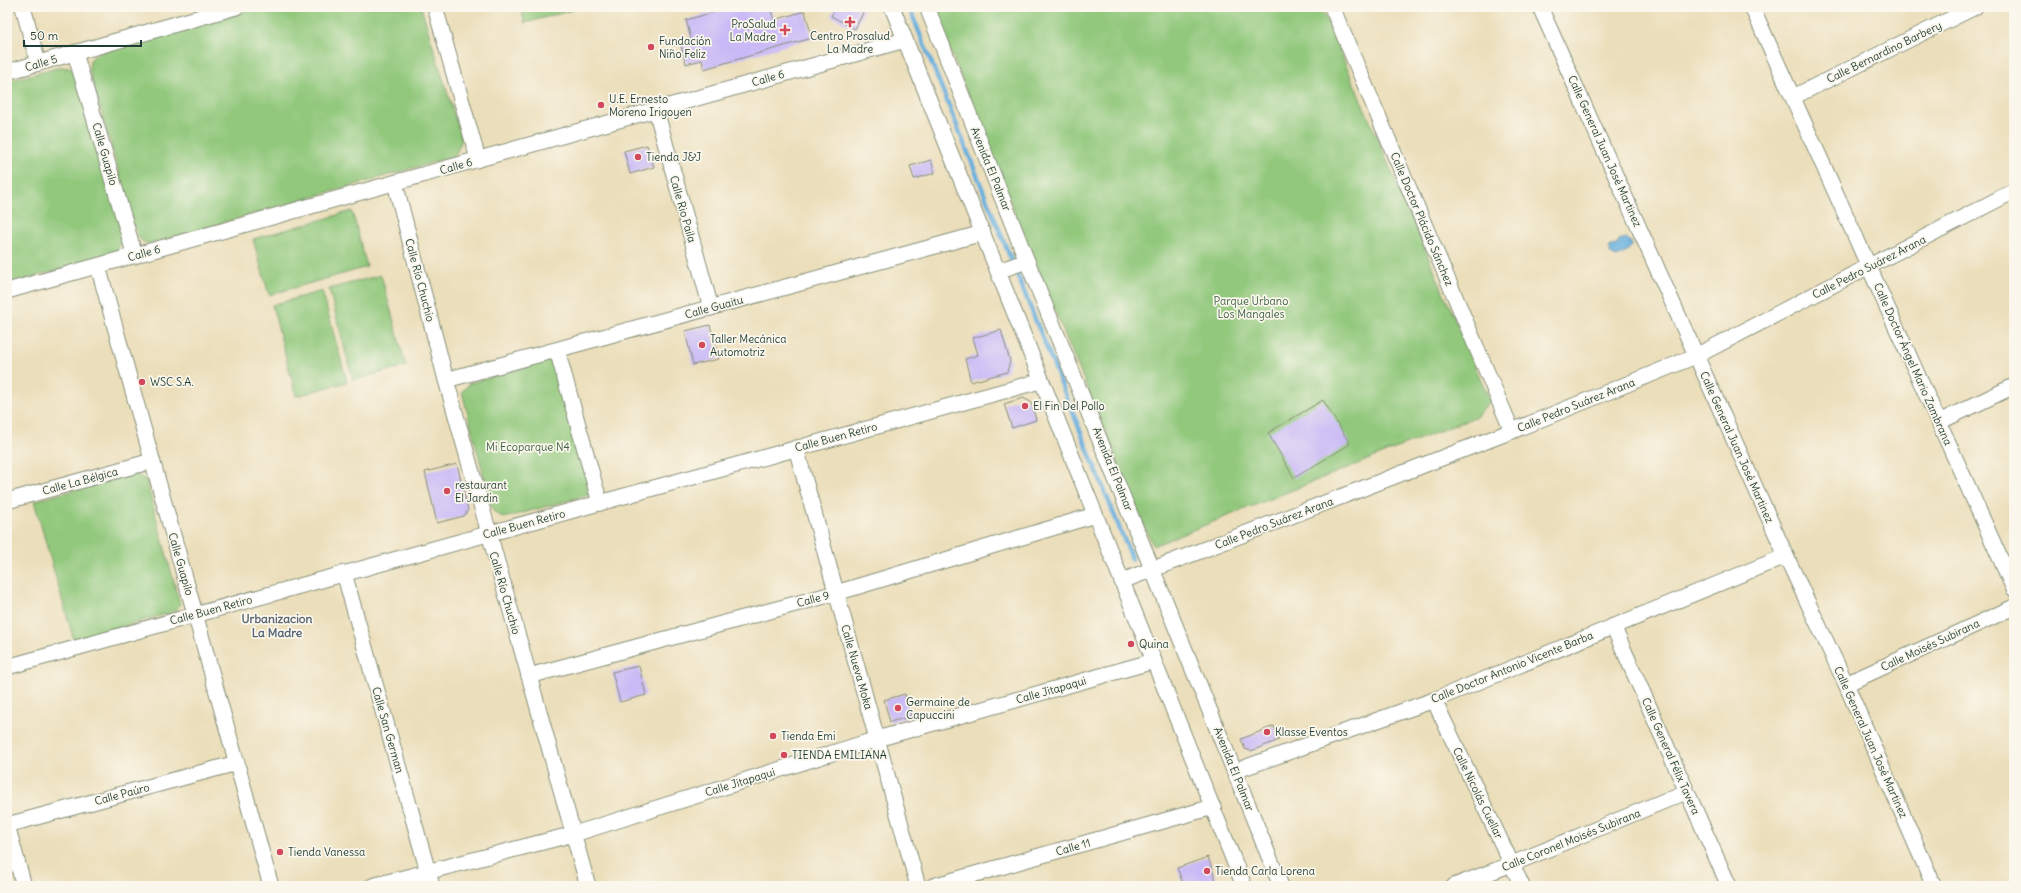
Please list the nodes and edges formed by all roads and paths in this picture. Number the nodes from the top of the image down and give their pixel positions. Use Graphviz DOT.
graph roads {
  1 [pos="23,7"];
  2 [pos="236,7"];
  3 [pos="435,7"];
  4 [pos="892,7"];
  5 [pos="927,7"];
  6 [pos="1332,7"];
  7 [pos="1540,7"];
  8 [pos="1752,7"];
  9 [pos="1975,7"];
  10 [pos="189,14"];
  11 [pos="905,40"];
  12 [pos="75,53"];
  13 [pos="38,63"];
  14 [pos="7,72"];
  15 [pos="1793,97"];
  16 [pos="656,110"];
  17 [pos="478,159"];
  18 [pos="395,183"];
  19 [pos="2014,191"];
  20 [pos="983,233"];
  21 [pos="134,256"];
  22 [pos="1023,262"];
  23 [pos="98,266"];
  24 [pos="1869,267"];
  25 [pos="1001,270"];
  26 [pos="7,292"];
  27 [pos="711,308"];
  28 [pos="557,350"];
  29 [pos="1696,356"];
  30 [pos="446,380"];
  31 [pos="1040,381"];
  32 [pos="2014,386"];
  33 [pos="1939,422"];
  34 [pos="1512,431"];
  35 [pos="796,448"];
  36 [pos="152,461"];
  37 [pos="7,501"];
  38 [pos="600,502"];
  39 [pos="1095,516"];
  40 [pos="489,533"];
  41 [pos="1786,556"];
  42 [pos="1154,569"];
  43 [pos="344,573"];
  44 [pos="2011,573"];
  45 [pos="1122,581"];
  46 [pos="2014,589"];
  47 [pos="836,592"];
  48 [pos="2014,607"];
  49 [pos="195,615"];
  50 [pos="1614,626"];
  51 [pos="1154,661"];
  52 [pos="7,667"];
  53 [pos="529,676"];
  54 [pos="1846,684"];
  55 [pos="1434,700"];
  56 [pos="877,739"];
  57 [pos="237,763"];
  58 [pos="1235,771"];
  59 [pos="1686,792"];
  60 [pos="1213,808"];
  61 [pos="7,825"];
  62 [pos="574,834"];
  63 [pos="1512,864"];
  64 [pos="430,879"];
  65 [pos="24,886"];
  66 [pos="271,886"];
  67 [pos="372,886"];
  68 [pos="588,886"];
  69 [pos="918,886"];
  70 [pos="932,886"];
  71 [pos="1244,886"];
  72 [pos="1281,886"];
  73 [pos="1454,886"];
  74 [pos="1522,886"];
  75 [pos="1729,886"];
  76 [pos="1934,886"];
  1 -- 13 [label="street"];
  2 -- 10 [label="street, Calle 5"];
  3 -- 17 [label="street"];
  4 -- 11 [label="street"];
  5 -- 22 [label="street, Avenida El Palmar"];
  6 -- 34 [label="street, Calle Doctor Plácido Sánchez"];
  7 -- 29 [label="street, Calle General Juan José Martinez"];
  8 -- 15 [label="street, Calle Doctor Ángel Mario Zambrana"];
  9 -- 15 [label="street, Calle Bernardino Barbery"];
  10 -- 12 [label="street, Calle 5"];
  11 -- 16 [label="street, Calle 6"];
  11 -- 20 [label="street"];
  12 -- 13 [label="street, Calle 5"];
  12 -- 21 [label="street, Calle Guapilo"];
  13 -- 14 [label="street, Calle 5"];
  15 -- 24 [label="street, Calle Doctor Ángel Mario Zambrana"];
  16 -- 17 [label="street, Calle 6"];
  16 -- 27 [label="street, Calle Rio Paila"];
  17 -- 18 [label="street, Calle 6"];
  18 -- 21 [label="street, Calle 6"];
  18 -- 30 [label="street, Calle Río Chuchio"];
  19 -- 24 [label="street, Calle Pedro Suárez Arana"];
  20 -- 25 [label="street"];
  20 -- 27 [label="street, Calle Guaitu"];
  21 -- 23 [label="street, Calle 6"];
  22 -- 25 [label="street"];
  22 -- 42 [label="street, Avenida El Palmar"];
  23 -- 26 [label="street, Calle 6"];
  23 -- 36 [label="street, Calle Guapilo"];
  24 -- 29 [label="street, Calle Pedro Suárez Arana"];
  24 -- 33 [label="street, Calle Doctor Ángel Mario Zambrana"];
  25 -- 31 [label="street"];
  27 -- 28 [label="street, Calle Guaitu"];
  28 -- 30 [label="street, Calle Guaitu"];
  28 -- 38 [label="street"];
  29 -- 34 [label="street, Calle Pedro Suárez Arana"];
  29 -- 41 [label="street, Calle General Juan José Martinez"];
  30 -- 40 [label="street, Calle Río Chuchio"];
  31 -- 35 [label="street, Calle Buen Retiro"];
  31 -- 39 [label="street"];
  32 -- 33 [label="street"];
  33 -- 44 [label="street, Calle Doctor Ángel Mario Zambrana"];
  34 -- 42 [label="street, Calle Pedro Suárez Arana"];
  35 -- 38 [label="street, Calle Buen Retiro"];
  35 -- 47 [label="street, Calle Nueva Moka"];
  36 -- 37 [label="street, Calle La Bélgica"];
  36 -- 49 [label="street, Calle Guapilo"];
  38 -- 40 [label="street, Calle Buen Retiro"];
  39 -- 45 [label="street"];
  39 -- 47 [label="street, Calle 9"];
  40 -- 43 [label="street, Calle Buen Retiro"];
  40 -- 53 [label="street, Calle Río Chuchio"];
  41 -- 50 [label="street, Calle Doctor Antonio Vicente Barba"];
  41 -- 54 [label="street, Calle General Juan José Martinez"];
  42 -- 45 [label="street, Calle Pedro Suárez Arana"];
  42 -- 58 [label="street, Avenida El Palmar"];
  43 -- 49 [label="street, Calle Buen Retiro"];
  43 -- 64 [label="street, Calle San German"];
  44 -- 46 [label="street, Calle Doctor Ángel Mario Zambrana"];
  45 -- 51 [label="street"];
  47 -- 53 [label="street, Calle 9"];
  47 -- 56 [label="street, Calle Nueva Moka"];
  48 -- 54 [label="street, Calle Moisés Subirana"];
  49 -- 52 [label="street, Calle Buen Retiro"];
  49 -- 57 [label="street, Calle Guapilo"];
  50 -- 55 [label="street, Calle Doctor Antonio Vicente Barba"];
  50 -- 59 [label="street, Calle General Félix Tavera"];
  51 -- 56 [label="street, Calle Jitapaqui"];
  51 -- 60 [label="street"];
  53 -- 62 [label="street, Calle Río Chuchio"];
  54 -- 76 [label="street, Calle General Juan José Martinez"];
  55 -- 58 [label="street, Calle Doctor Antonio Vicente Barba"];
  55 -- 63 [label="street, Calle Nicolás Cuellar"];
  56 -- 62 [label="street, Calle Jitapaqui"];
  56 -- 69 [label="street, Calle Nueva Moka"];
  57 -- 61 [label="street, Calle Paúro"];
  57 -- 66 [label="street, Calle Guapilo"];
  58 -- 72 [label="street, Avenida El Palmar"];
  59 -- 63 [label="street, Calle Coronel Moisés Subirana"];
  59 -- 75 [label="street, Calle General Félix Tavera"];
  60 -- 70 [label="street, Calle 11"];
  60 -- 71 [label="street"];
  61 -- 65 [label="street"];
  62 -- 64 [label="street, Calle Jitapaqui"];
  62 -- 68 [label="street, Calle Río Chuchio"];
  63 -- 73 [label="street, Calle Coronel Moisés Subirana"];
  63 -- 74 [label="street, Calle Nicolás Cuellar"];
  64 -- 67 [label="street, Calle Jitapaqui"];
}
